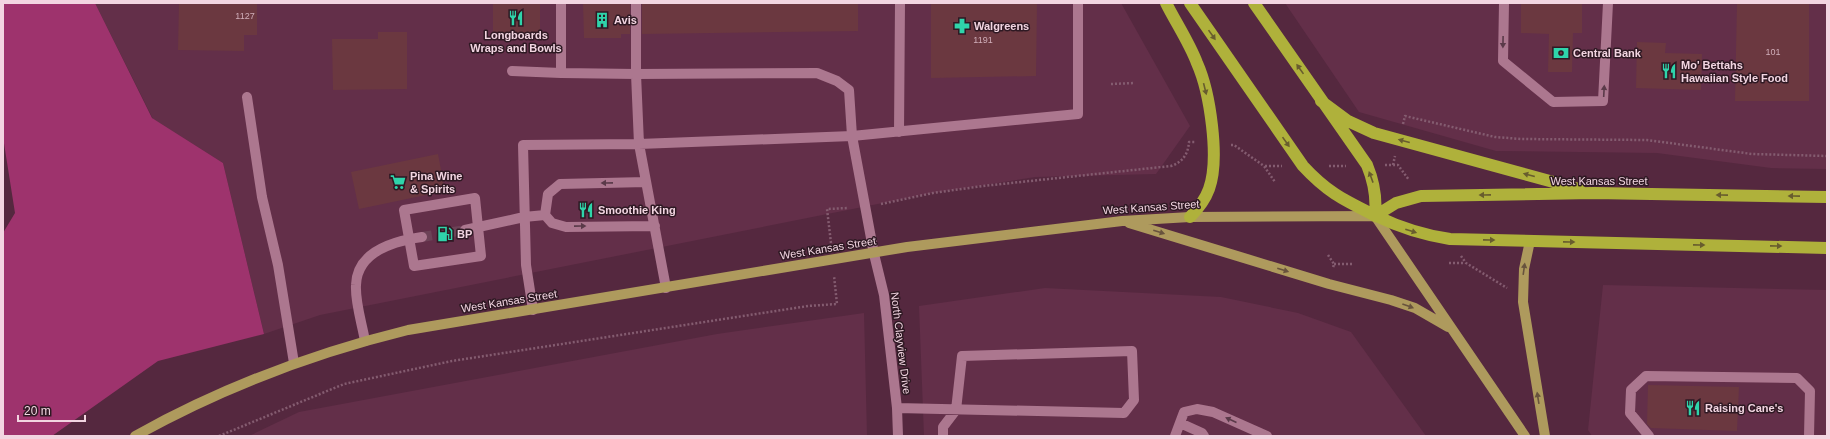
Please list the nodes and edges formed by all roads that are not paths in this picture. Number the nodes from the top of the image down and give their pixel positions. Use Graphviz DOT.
graph roads {
  1 [pos="561,3"];
  2 [pos="636,3"];
  3 [pos="900,3"];
  4 [pos="1078,3"];
  5 [pos="1166,3"];
  6 [pos="1190,3"];
  7 [pos="1254,3"];
  8 [pos="1504,3"];
  9 [pos="1608,3"];
  10 [pos="512,71"];
  11 [pos="561,73"];
  12 [pos="636,74"];
  13 [pos="247,97"];
  14 [pos="1322,101"];
  15 [pos="899,132"];
  16 [pos="852,136"];
  17 [pos="639,144"];
  18 [pos="646,182"];
  19 [pos="1594,193"];
  20 [pos="1827,197"];
  21 [pos="545,215"];
  22 [pos="1375,216"];
  23 [pos="524,217"];
  24 [pos="1190,217"];
  25 [pos="1122,221"];
  26 [pos="655,226"];
  27 [pos="478,227"];
  28 [pos="465,230"];
  29 [pos="422,237"];
  30 [pos="409,239"];
  31 [pos="1530,241"];
  32 [pos="1827,248"];
  33 [pos="874,254"];
  34 [pos="666,288"];
  35 [pos="534,310"];
  36 [pos="1452,329"];
  37 [pos="365,341"];
  38 [pos="294,364"];
  39 [pos="897,408"];
  40 [pos="956,410"];
  41 [pos="1180,423"];
  42 [pos="135,436"];
  43 [pos="898,436"];
  44 [pos="943,436"];
  45 [pos="1175,436"];
  46 [pos="1204,436"];
  47 [pos="1267,436"];
  48 [pos="1525,436"];
  49 [pos="1545,436"];
  50 [pos="1649,436"];
  51 [pos="1809,436"];
  1 -- 11 [label="street"];
  2 -- 12 [label="street"];
  3 -- 15 [label="street"];
  4 -- 15 [label="street"];
  5 -- 24 [label="highway, one-way"];
  6 -- 22 [label="highway, one-way"];
  14 -- 7 [label="highway, one-way"];
  8 -- 9 [label="street, one-way"];
  10 -- 11 [label="street"];
  11 -- 12 [label="street"];
  12 -- 16 [label="street, North Clayview Drive"];
  12 -- 17 [label="street"];
  13 -- 38 [label="street"];
  19 -- 14 [label="highway, one-way"];
  22 -- 14 [label="highway, one-way"];
  15 -- 16 [label="street"];
  16 -- 17 [label="street"];
  16 -- 33 [label="street, North Clayview Drive"];
  17 -- 18 [label="street"];
  17 -- 23 [label="street"];
  18 -- 21 [label="street, one-way"];
  18 -- 26 [label="street"];
  20 -- 19 [label="highway, West Kansas Street, one-way"];
  19 -- 22 [label="highway, West Kansas Street, one-way"];
  21 -- 23 [label="street"];
  21 -- 26 [label="street, one-way"];
  22 -- 24 [label="main road, West Kansas Street"];
  22 -- 31 [label="highway, West Kansas Street, one-way"];
  22 -- 36 [label="main road"];
  23 -- 27 [label="street"];
  23 -- 35 [label="street"];
  24 -- 25 [label="main road, West Kansas Street"];
  25 -- 33 [label="main road, West Kansas Street"];
  25 -- 36 [label="main road, one-way"];
  26 -- 34 [label="street"];
  27 -- 28 [label="street"];
  27 -- 30 [label="street"];
  27 -- 30 [label="street"];
  29 -- 30 [label="street"];
  30 -- 37 [label="street"];
  31 -- 32 [label="highway, West Kansas Street, one-way"];
  49 -- 31 [label="main road, one-way"];
  33 -- 34 [label="main road, West Kansas Street"];
  33 -- 39 [label="street, North Clayview Drive"];
  34 -- 35 [label="main road, West Kansas Street"];
  35 -- 37 [label="main road, West Kansas Street"];
  36 -- 48 [label="main road"];
  37 -- 38 [label="main road, West Kansas Street"];
  38 -- 42 [label="main road, West Kansas Street"];
  39 -- 40 [label="street"];
  39 -- 43 [label="street, North Clayview Drive"];
  40 -- 40 [label="street"];
  40 -- 44 [label="street"];
  41 -- 45 [label="street"];
  41 -- 46 [label="street"];
  47 -- 41 [label="street, one-way"];
  50 -- 51 [label="street"];
}
